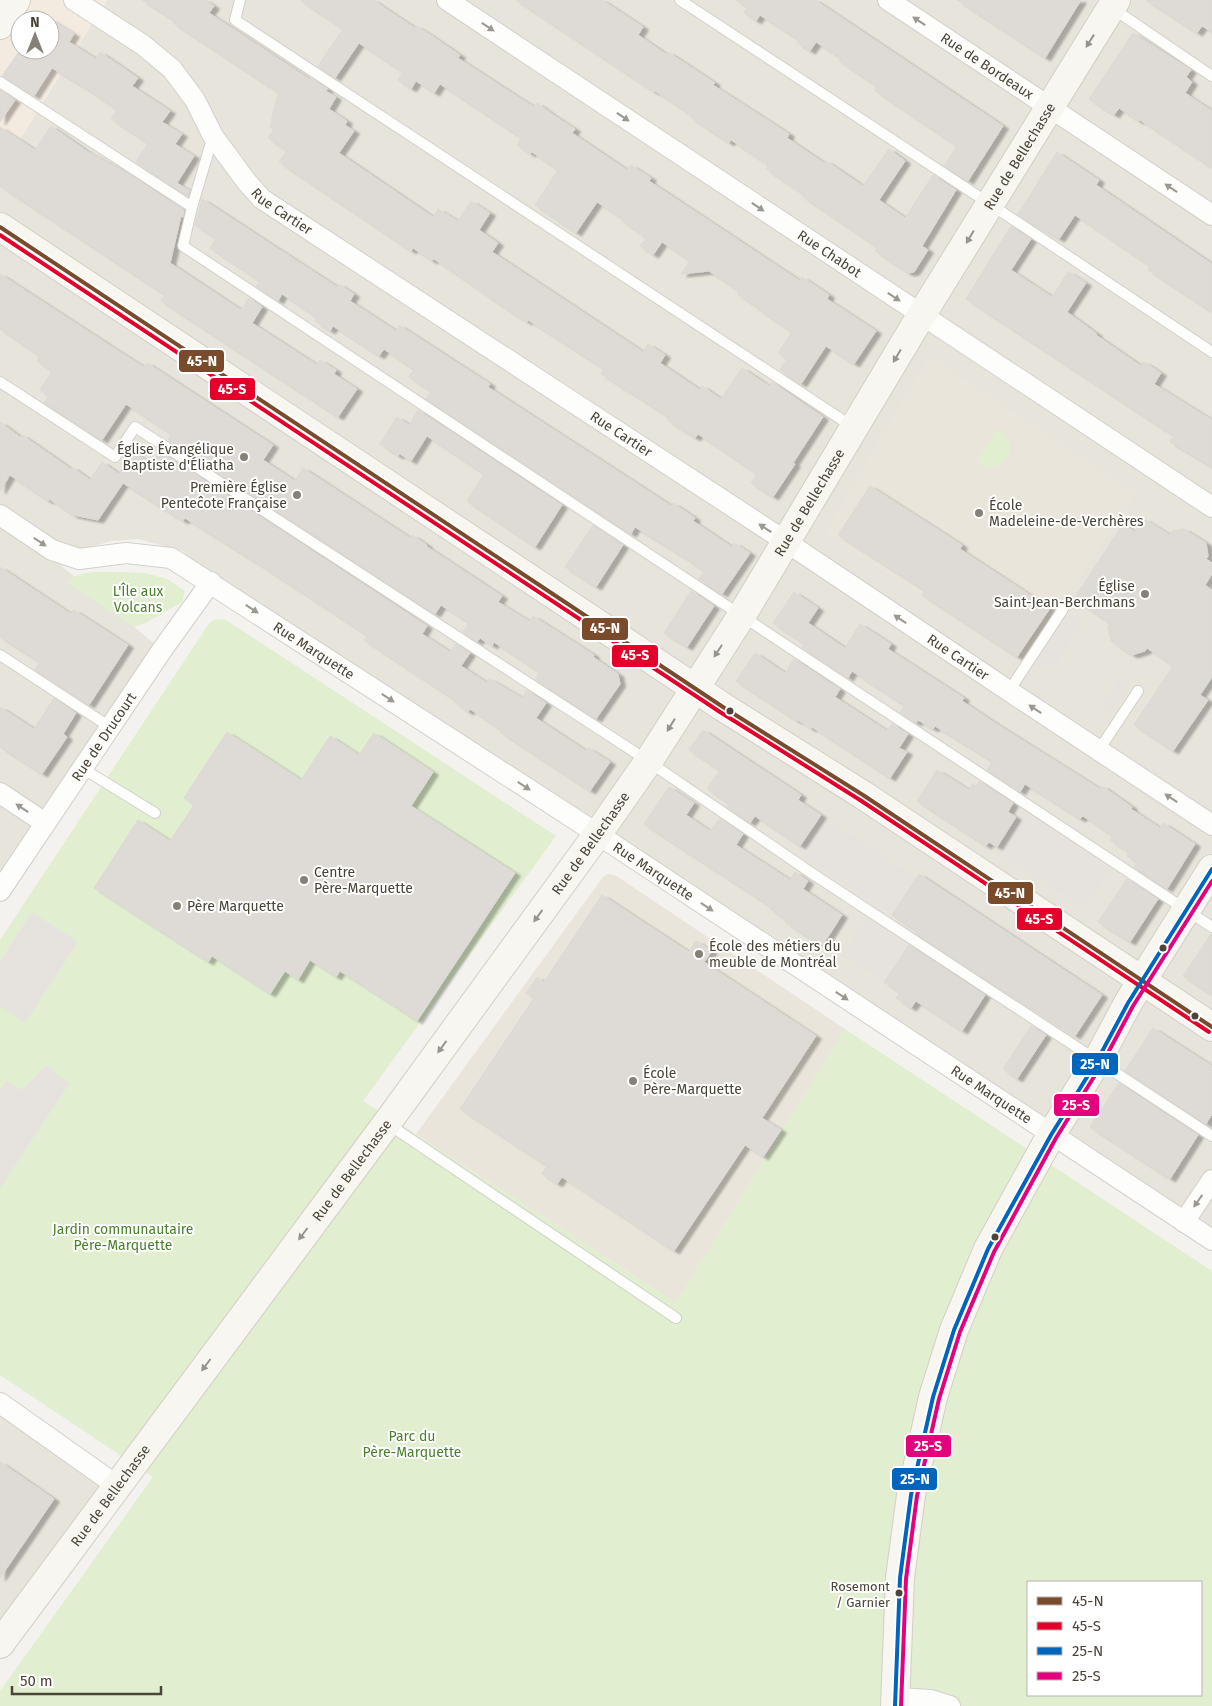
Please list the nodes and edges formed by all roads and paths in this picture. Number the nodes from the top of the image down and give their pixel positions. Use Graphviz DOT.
graph roads {
  1 [pos="16,0"];
  2 [pos="74,0"];
  3 [pos="240,0"];
  4 [pos="447,0"];
  5 [pos="680,0"];
  6 [pos="888,0"];
  7 [pos="1110,3"];
  8 [pos="0,25"];
  9 [pos="1212,76"];
  10 [pos="0,82"];
  11 [pos="1050,106"];
  12 [pos="213,136"];
  13 [pos="990,204"];
  14 [pos="192,207"];
  15 [pos="1212,215"];
  16 [pos="0,227"];
  17 [pos="922,314"];
  18 [pos="1212,352"];
  19 [pos="0,382"];
  20 [pos="854,428"];
  21 [pos="1212,507"];
  22 [pos="0,515"];
  23 [pos="786,541"];
  24 [pos="211,582"];
  25 [pos="1063,609"];
  26 [pos="742,615"];
  27 [pos="0,655"];
  28 [pos="695,688"];
  29 [pos="1009,691"];
  30 [pos="1138,691"];
  31 [pos="110,727"];
  32 [pos="1099,750"];
  33 [pos="648,762"];
  34 [pos="82,768"];
  35 [pos="0,793"];
  36 [pos="155,814"];
  37 [pos="45,823"];
  38 [pos="1212,825"];
  39 [pos="598,835"];
  40 [pos="1212,869"];
  41 [pos="0,892"];
  42 [pos="1186,910"];
  43 [pos="1212,927"];
  44 [pos="1142,981"];
  45 [pos="1212,1027"];
  46 [pos="1097,1060"];
  47 [pos="386,1123"];
  48 [pos="1051,1135"];
  49 [pos="1212,1136"];
  50 [pos="1212,1180"];
  51 [pos="1184,1222"];
  52 [pos="1212,1240"];
  53 [pos="676,1318"];
  54 [pos="0,1403"];
  55 [pos="116,1485"];
  56 [pos="0,1644"];
  57 [pos="896,1702"];
  58 [pos="950,1706"];
  1 -- 8 [label="main road"];
  2 -- 12 [label="street, Rue Cartier"];
  3 -- 20 [label="lane"];
  4 -- 17 [label="street, Rue Chabot, one-way"];
  5 -- 13 [label="lane"];
  11 -- 6 [label="street, Rue de Bordeaux, one-way"];
  7 -- 9 [label="lane"];
  7 -- 11 [label="main road, Rue de Bellechasse, one-way"];
  10 -- 14 [label="lane"];
  11 -- 13 [label="main road, Rue de Bellechasse"];
  15 -- 11 [label="street, Rue de Bordeaux, one-way"];
  12 -- 14 [label="lane"];
  23 -- 12 [label="street, Rue Cartier, one-way"];
  13 -- 17 [label="main road, Rue de Bellechasse, one-way"];
  13 -- 18 [label="lane"];
  14 -- 26 [label="lane"];
  16 -- 28 [label="main road"];
  17 -- 20 [label="main road, Rue de Bellechasse, one-way"];
  17 -- 21 [label="street, Rue Chabot"];
  19 -- 33 [label="lane"];
  20 -- 23 [label="main road, Rue de Bellechasse"];
  22 -- 24 [label="street, Rue Marquette, one-way"];
  23 -- 26 [label="main road, Rue de Bellechasse"];
  29 -- 23 [label="street, Rue Cartier, one-way"];
  24 -- 31 [label="street, Rue de Drucourt"];
  24 -- 39 [label="street, Rue Marquette, one-way"];
  25 -- 29 [label="lane"];
  26 -- 28 [label="main road, Rue de Bellechasse, one-way"];
  26 -- 42 [label="lane"];
  27 -- 31 [label="lane"];
  28 -- 33 [label="main road, Rue de Bellechasse, one-way"];
  28 -- 44 [label="main road"];
  32 -- 29 [label="street, Rue Cartier, one-way"];
  30 -- 32 [label="lane"];
  31 -- 34 [label="street, Rue de Drucourt"];
  38 -- 32 [label="street, Rue Cartier, one-way"];
  33 -- 39 [label="main road, Rue de Bellechasse"];
  33 -- 46 [label="lane"];
  34 -- 36 [label="lane"];
  34 -- 37 [label="street, Rue de Drucourt"];
  37 -- 35 [label="street, one-way"];
  37 -- 41 [label="street, Rue de Drucourt"];
  39 -- 47 [label="main road, Rue de Bellechasse, one-way"];
  39 -- 48 [label="street, Rue Marquette, one-way"];
  40 -- 42 [label="main road"];
  42 -- 43 [label="lane"];
  42 -- 44 [label="main road"];
  44 -- 45 [label="main road"];
  44 -- 46 [label="main road"];
  46 -- 48 [label="main road"];
  46 -- 49 [label="lane"];
  47 -- 53 [label="lane"];
  47 -- 55 [label="main road, Rue de Bellechasse, one-way"];
  48 -- 51 [label="street, Rue Marquette"];
  48 -- 57 [label="main road"];
  50 -- 51 [label="street, one-way"];
  51 -- 52 [label="street, Rue Marquette"];
  54 -- 55 [label="street"];
  55 -- 56 [label="main road, Rue de Bellechasse"];
  57 -- 58 [label="street"];
}
